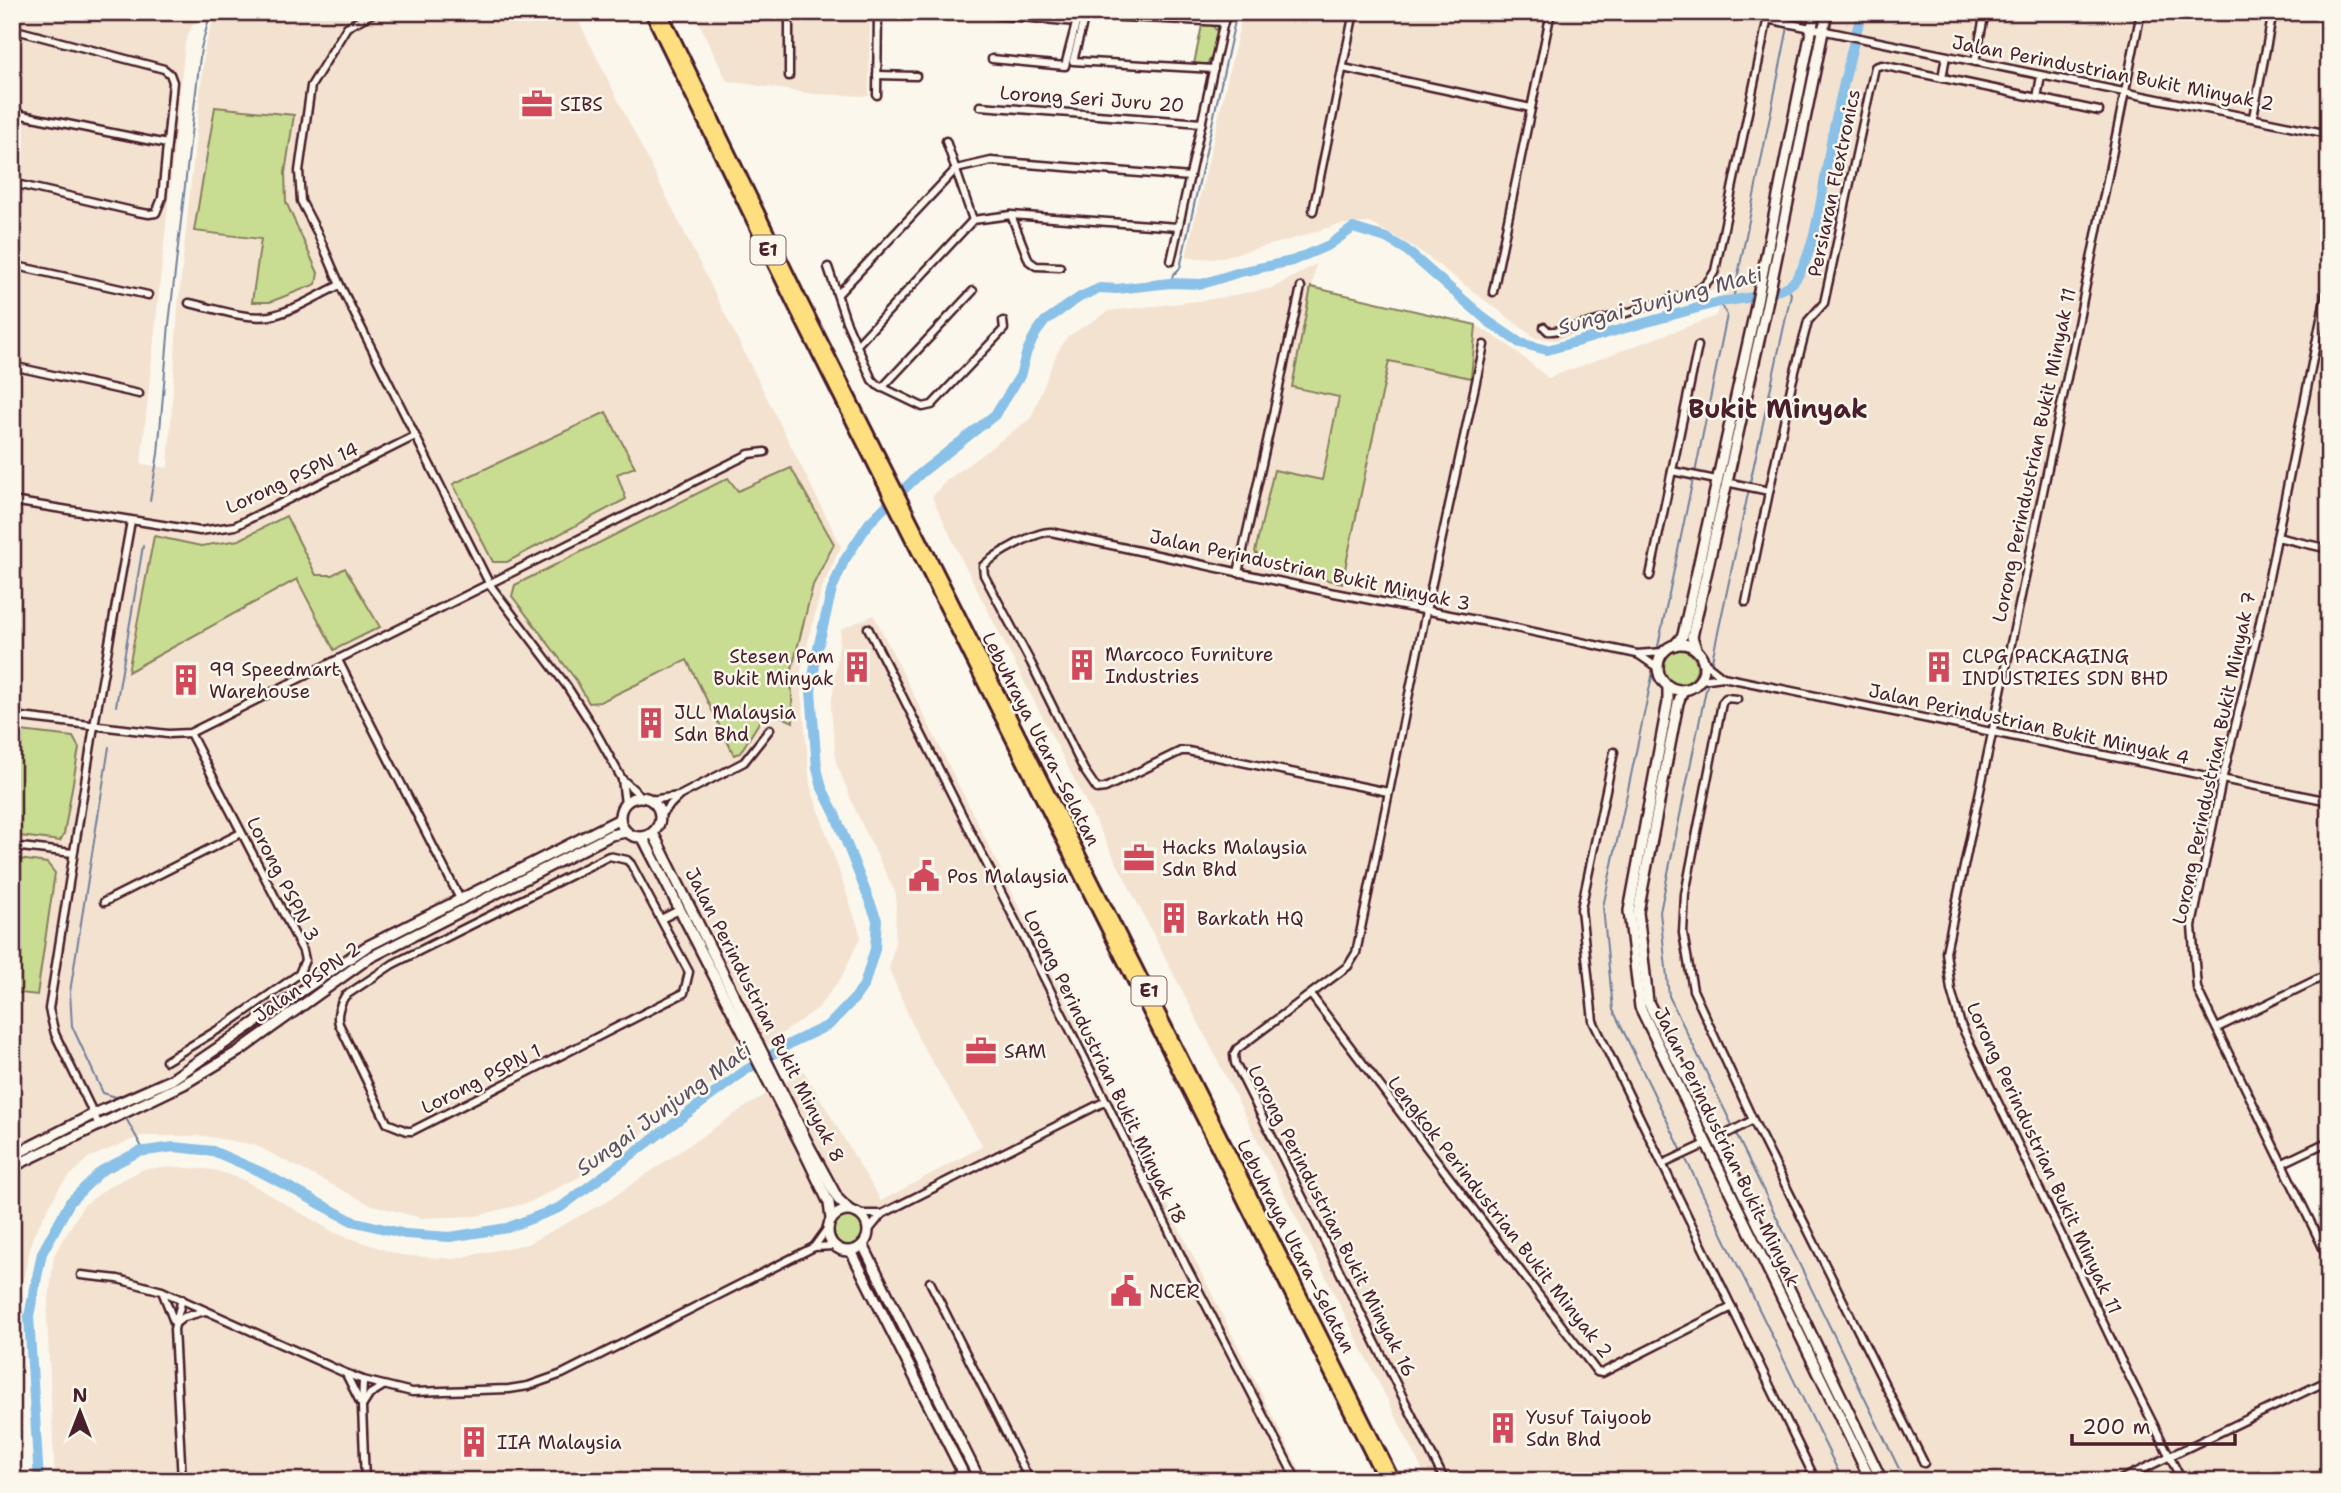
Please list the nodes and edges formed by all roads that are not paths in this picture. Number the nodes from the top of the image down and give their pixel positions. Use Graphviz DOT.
graph roads {
  1 [pos="375,12"];
  2 [pos="651,12"];
  3 [pos="661,12"];
  4 [pos="789,12"];
  5 [pos="878,12"];
  6 [pos="1226,12"];
  7 [pos="1354,12"];
  8 [pos="1551,12"];
  9 [pos="1815,12"];
  10 [pos="1827,12"];
  11 [pos="1985,12"];
  12 [pos="2141,12"];
  13 [pos="2273,12"];
  14 [pos="1082,13"];
  15 [pos="996,15"];
  16 [pos="1768,16"];
  17 [pos="1077,22"];
  18 [pos="1224,22"];
  19 [pos="1812,28"];
  20 [pos="12,29"];
  21 [pos="1823,30"];
  22 [pos="1946,56"];
  23 [pos="992,60"];
  24 [pos="1975,62"];
  25 [pos="1343,68"];
  26 [pos="1213,69"];
  27 [pos="877,75"];
  28 [pos="789,76"];
  29 [pos="916,76"];
  30 [pos="2041,76"];
  31 [pos="1942,78"];
  32 [pos="2125,92"];
  33 [pos="877,95"];
  34 [pos="2037,98"];
  35 [pos="980,106"];
  36 [pos="1531,108"];
  37 [pos="2099,111"];
  38 [pos="12,113"];
  39 [pos="2253,117"];
  40 [pos="1202,123"];
  41 [pos="2329,134"];
  42 [pos="946,141"];
  43 [pos="167,144"];
  44 [pos="956,169"];
  45 [pos="1190,177"];
  46 [pos="12,183"];
  47 [pos="1313,211"];
  48 [pos="1011,215"];
  49 [pos="973,220"];
  50 [pos="1178,228"];
  51 [pos="1171,261"];
  52 [pos="12,265"];
  53 [pos="828,267"];
  54 [pos="1060,267"];
  55 [pos="2329,279"];
  56 [pos="340,285"];
  57 [pos="1301,287"];
  58 [pos="973,291"];
  59 [pos="1493,292"];
  60 [pos="838,294"];
  61 [pos="148,295"];
  62 [pos="189,303"];
  63 [pos="1003,321"];
  64 [pos="1544,327"];
  65 [pos="1484,345"];
  66 [pos="856,346"];
  67 [pos="1698,346"];
  68 [pos="12,366"];
  69 [pos="882,388"];
  70 [pos="139,394"];
  71 [pos="415,436"];
  72 [pos="765,452"];
  73 [pos="1672,471"];
  74 [pos="1721,481"];
  75 [pos="889,485"];
  76 [pos="1769,491"];
  77 [pos="12,500"];
  78 [pos="900,506"];
  79 [pos="131,520"];
  80 [pos="2277,537"];
  81 [pos="2329,549"];
  82 [pos="1238,573"];
  83 [pos="1650,576"];
  84 [pos="490,585"];
  85 [pos="1746,602"];
  86 [pos="1426,611"];
  87 [pos="868,628"];
  88 [pos="1675,645"];
  89 [pos="1696,649"];
  90 [pos="1658,653"];
  91 [pos="1637,654"];
  92 [pos="1041,659"];
  93 [pos="338,660"];
  94 [pos="1031,663"];
  95 [pos="1708,665"];
  96 [pos="1655,667"];
  97 [pos="1723,677"];
  98 [pos="1706,679"];
  99 [pos="1668,686"];
  100 [pos="1683,690"];
  101 [pos="1737,699"];
  102 [pos="12,716"];
  103 [pos="94,726"];
  104 [pos="770,729"];
  105 [pos="190,733"];
  106 [pos="1992,733"];
  107 [pos="1614,752"];
  108 [pos="622,779"];
  109 [pos="2222,780"];
  110 [pos="1388,792"];
  111 [pos="678,796"];
  112 [pos="646,799"];
  113 [pos="2329,802"];
  114 [pos="625,804"];
  115 [pos="660,815"];
  116 [pos="620,819"];
  117 [pos="626,832"];
  118 [pos="241,833"];
  119 [pos="653,833"];
  120 [pos="643,838"];
  121 [pos="12,846"];
  122 [pos="73,853"];
  123 [pos="460,899"];
  124 [pos="104,902"];
  125 [pos="681,909"];
  126 [pos="461,912"];
  127 [pos="661,919"];
  128 [pos="469,926"];
  129 [pos="2329,979"];
  130 [pos="1311,995"];
  131 [pos="229,1023"];
  132 [pos="2217,1028"];
  133 [pos="237,1035"];
  134 [pos="752,1041"];
  135 [pos="166,1061"];
  136 [pos="767,1071"];
  137 [pos="1106,1101"];
  138 [pos="94,1114"];
  139 [pos="1750,1122"];
  140 [pos="99,1125"];
  141 [pos="1719,1138"];
  142 [pos="2329,1140"];
  143 [pos="1703,1145"];
  144 [pos="12,1156"];
  145 [pos="1665,1163"];
  146 [pos="2283,1164"];
  147 [pos="12,1167"];
  148 [pos="854,1212"];
  149 [pos="882,1213"];
  150 [pos="831,1219"];
  151 [pos="827,1229"];
  152 [pos="868,1231"];
  153 [pos="863,1245"];
  154 [pos="834,1246"];
  155 [pos="814,1247"];
  156 [pos="851,1251"];
  157 [pos="2329,1260"];
  158 [pos="82,1275"];
  159 [pos="930,1282"];
  160 [pos="162,1292"];
  161 [pos="182,1299"];
  162 [pos="1732,1307"];
  163 [pos="207,1311"];
  164 [pos="175,1324"];
  165 [pos="345,1373"];
  166 [pos="363,1380"];
  167 [pos="2329,1380"];
  168 [pos="383,1386"];
  169 [pos="362,1407"];
  170 [pos="2170,1457"];
  171 [pos="1924,1463"];
  172 [pos="182,1481"];
  173 [pos="365,1481"];
  174 [pos="967,1481"];
  175 [pos="980,1481"];
  176 [pos="1030,1481"];
  177 [pos="1297,1481"];
  178 [pos="1384,1481"];
  179 [pos="1394,1481"];
  180 [pos="1445,1481"];
  181 [pos="1816,1481"];
  182 [pos="1871,1481"];
  183 [pos="1882,1481"];
  184 [pos="2118,1481"];
  185 [pos="2182,1481"];
  1 -- 56 [label="street"];
  2 -- 75 [label="highway, Lebuhraya Utara–Selatan / E1"];
  3 -- 75 [label="highway, Lebuhraya Utara–Selatan / E1"];
  4 -- 28 [label="street"];
  5 -- 27 [label="street"];
  6 -- 18 [label="street"];
  7 -- 25 [label="street"];
  8 -- 36 [label="street"];
  9 -- 19 [label="main road"];
  10 -- 21 [label="main road"];
  11 -- 24 [label="street"];
  12 -- 32 [label="street, Lorong Perindustrian Bukit Minyak 11"];
  13 -- 39 [label="street"];
  14 -- 17 [label="street"];
  14 -- 18 [label="street"];
  14 -- 26 [label="street"];
  15 -- 17 [label="street"];
  16 -- 19 [label="street, Jalan Perindustrian Bukit Minyak 2"];
  16 -- 64 [label="street"];
  17 -- 23 [label="street"];
  18 -- 26 [label="street"];
  19 -- 21 [label="street, Jalan Perindustrian Bukit Minyak 2"];
  19 -- 74 [label="main road"];
  20 -- 43 [label="street"];
  21 -- 22 [label="street, Jalan Perindustrian Bukit Minyak 2"];
  21 -- 74 [label="main road"];
  22 -- 24 [label="street, Jalan Perindustrian Bukit Minyak 2"];
  22 -- 31 [label="street"];
  24 -- 30 [label="street, Jalan Perindustrian Bukit Minyak 2"];
  25 -- 36 [label="street"];
  25 -- 47 [label="street"];
  26 -- 40 [label="street"];
  27 -- 29 [label="street"];
  27 -- 33 [label="street"];
  30 -- 32 [label="street, Jalan Perindustrian Bukit Minyak 2"];
  30 -- 34 [label="street"];
  31 -- 34 [label="street, Persiaran Flextronics"];
  31 -- 76 [label="street, Persiaran Flextronics"];
  32 -- 39 [label="street, Jalan Perindustrian Bukit Minyak 2"];
  32 -- 106 [label="street, Lorong Perindustrian Bukit Minyak 11"];
  34 -- 37 [label="street, Persiaran Flextronics"];
  35 -- 40 [label="street, Lorong Seri Juru 20"];
  36 -- 59 [label="street"];
  38 -- 43 [label="street"];
  39 -- 41 [label="street, Jalan Perindustrian Bukit Minyak 2"];
  40 -- 45 [label="street"];
  42 -- 44 [label="street"];
  43 -- 46 [label="street"];
  44 -- 45 [label="street"];
  44 -- 49 [label="street"];
  44 -- 60 [label="street"];
  45 -- 50 [label="street"];
  48 -- 49 [label="street"];
  48 -- 50 [label="street"];
  48 -- 54 [label="street"];
  49 -- 66 [label="street"];
  50 -- 51 [label="street"];
  52 -- 61 [label="street"];
  53 -- 60 [label="street"];
  55 -- 80 [label="street, Lorong Perindustrian Bukit Minyak 7"];
  56 -- 62 [label="street"];
  56 -- 71 [label="street"];
  57 -- 82 [label="street"];
  58 -- 69 [label="street"];
  60 -- 66 [label="street"];
  63 -- 69 [label="street"];
  65 -- 86 [label="street, Lorong Perindustrian Bukit Minyak 16"];
  66 -- 69 [label="street"];
  67 -- 73 [label="street"];
  68 -- 70 [label="street"];
  71 -- 79 [label="street, Lorong PSPN 14"];
  71 -- 84 [label="street"];
  72 -- 84 [label="street"];
  73 -- 74 [label="street"];
  73 -- 83 [label="street"];
  74 -- 76 [label="street"];
  74 -- 88 [label="main road"];
  74 -- 89 [label="main road"];
  75 -- 78 [label="highway, Lebuhraya Utara–Selatan / E1"];
  76 -- 85 [label="street"];
  77 -- 79 [label="street, Lorong PSPN 14"];
  78 -- 178 [label="highway, Lebuhraya Utara–Selatan / E1"];
  78 -- 179 [label="highway, Lebuhraya Utara–Selatan / E1"];
  79 -- 103 [label="street"];
  80 -- 81 [label="street"];
  80 -- 109 [label="street, Lorong Perindustrian Bukit Minyak 7"];
  82 -- 86 [label="street, Jalan Perindustrian Bukit Minyak 3"];
  82 -- 94 [label="street, Jalan Perindustrian Bukit Minyak 3"];
  84 -- 93 [label="street"];
  84 -- 108 [label="street"];
  86 -- 91 [label="street, Jalan Perindustrian Bukit Minyak 3"];
  86 -- 110 [label="street, Lorong Perindustrian Bukit Minyak 16"];
  87 -- 137 [label="street, Lorong Perindustrian Bukit Minyak 18"];
  88 -- 89 [label="main road"];
  88 -- 90 [label="main road"];
  89 -- 95 [label="main road"];
  90 -- 91 [label="street"];
  90 -- 96 [label="main road"];
  91 -- 96 [label="street"];
  92 -- 94 [label="street"];
  93 -- 105 [label="street"];
  93 -- 123 [label="street"];
  94 -- 110 [label="street"];
  95 -- 97 [label="street"];
  95 -- 98 [label="main road"];
  96 -- 99 [label="main road"];
  97 -- 98 [label="street"];
  97 -- 106 [label="street, Jalan Perindustrian Bukit Minyak 4"];
  98 -- 100 [label="main road"];
  99 -- 100 [label="main road"];
  99 -- 143 [label="main road, Jalan Perindustrian Bukit Minyak"];
  100 -- 141 [label="main road, Jalan Perindustrian Bukit Minyak"];
  101 -- 139 [label="street, Jalan Perindustrian Bukit Minyak"];
  102 -- 103 [label="street"];
  103 -- 105 [label="street"];
  103 -- 122 [label="street"];
  104 -- 111 [label="street"];
  105 -- 118 [label="street, Lorong PSPN 3"];
  106 -- 109 [label="street, Jalan Perindustrian Bukit Minyak 4"];
  106 -- 170 [label="street, Lorong Perindustrian Bukit Minyak 11"];
  107 -- 145 [label="street"];
  108 -- 112 [label="street"];
  108 -- 114 [label="street"];
  109 -- 113 [label="street, Jalan Perindustrian Bukit Minyak 4"];
  109 -- 132 [label="street, Lorong Perindustrian Bukit Minyak 7"];
  110 -- 130 [label="street, Lorong Perindustrian Bukit Minyak 16"];
  111 -- 112 [label="street"];
  111 -- 115 [label="street"];
  112 -- 114 [label="main road"];
  112 -- 115 [label="main road"];
  114 -- 116 [label="main road"];
  115 -- 119 [label="main road"];
  116 -- 117 [label="main road"];
  116 -- 123 [label="main road, Jalan PSPN 2"];
  117 -- 120 [label="main road"];
  117 -- 126 [label="main road, Jalan PSPN 2"];
  118 -- 124 [label="street"];
  118 -- 131 [label="street, Lorong PSPN 3"];
  119 -- 120 [label="main road"];
  119 -- 134 [label="main road, Jalan Perindustrian Bukit Minyak 8"];
  120 -- 125 [label="main road, Jalan Perindustrian Bukit Minyak 8"];
  121 -- 122 [label="street"];
  122 -- 138 [label="street"];
  123 -- 133 [label="main road, Jalan PSPN 2"];
  125 -- 127 [label="street"];
  125 -- 134 [label="main road, Jalan Perindustrian Bukit Minyak 8"];
  126 -- 128 [label="street"];
  126 -- 140 [label="main road, Jalan PSPN 2"];
  127 -- 128 [label="street, Lorong PSPN 1"];
  127 -- 128 [label="street, Lorong PSPN 1"];
  129 -- 132 [label="street"];
  130 -- 162 [label="street, Lengkok Perindustrian Bukit Minyak 2"];
  130 -- 180 [label="street, Lorong Perindustrian Bukit Minyak 16"];
  131 -- 133 [label="street"];
  131 -- 135 [label="street, Lorong PSPN 3"];
  132 -- 146 [label="street, Lorong Perindustrian Bukit Minyak 7"];
  133 -- 138 [label="main road, Jalan PSPN 2"];
  134 -- 136 [label="main road, Jalan Perindustrian Bukit Minyak 8"];
  136 -- 148 [label="main road, Jalan Perindustrian Bukit Minyak 8"];
  136 -- 150 [label="main road, Jalan Perindustrian Bukit Minyak 8"];
  137 -- 149 [label="street"];
  137 -- 177 [label="street, Lorong Perindustrian Bukit Minyak 18"];
  138 -- 140 [label="street"];
  138 -- 144 [label="main road, Jalan PSPN 2"];
  139 -- 141 [label="street"];
  139 -- 171 [label="street, Jalan Perindustrian Bukit Minyak"];
  140 -- 147 [label="main road, Jalan PSPN 2"];
  141 -- 183 [label="main road, Jalan Perindustrian Bukit Minyak"];
  142 -- 146 [label="street"];
  143 -- 145 [label="street"];
  143 -- 182 [label="main road, Jalan Perindustrian Bukit Minyak"];
  145 -- 162 [label="street"];
  146 -- 157 [label="street, Lorong Perindustrian Bukit Minyak 7"];
  148 -- 149 [label="street"];
  148 -- 150 [label="main road"];
  148 -- 152 [label="main road"];
  149 -- 152 [label="street"];
  150 -- 151 [label="main road"];
  151 -- 154 [label="main road"];
  151 -- 155 [label="street"];
  152 -- 153 [label="main road"];
  153 -- 156 [label="main road"];
  153 -- 175 [label="main road"];
  154 -- 155 [label="street"];
  154 -- 156 [label="main road"];
  155 -- 168 [label="street"];
  156 -- 174 [label="main road"];
  158 -- 160 [label="street"];
  159 -- 176 [label="street"];
  160 -- 161 [label="street"];
  160 -- 164 [label="street"];
  161 -- 163 [label="street"];
  161 -- 164 [label="street"];
  162 -- 181 [label="street"];
  163 -- 164 [label="street"];
  163 -- 165 [label="street"];
  164 -- 172 [label="street"];
  165 -- 166 [label="street"];
  165 -- 169 [label="street"];
  166 -- 168 [label="street"];
  166 -- 169 [label="street"];
  167 -- 170 [label="street"];
  168 -- 169 [label="street"];
  169 -- 173 [label="street"];
  170 -- 184 [label="street"];
  170 -- 185 [label="street, Lorong Perindustrian Bukit Minyak 11"];
}
